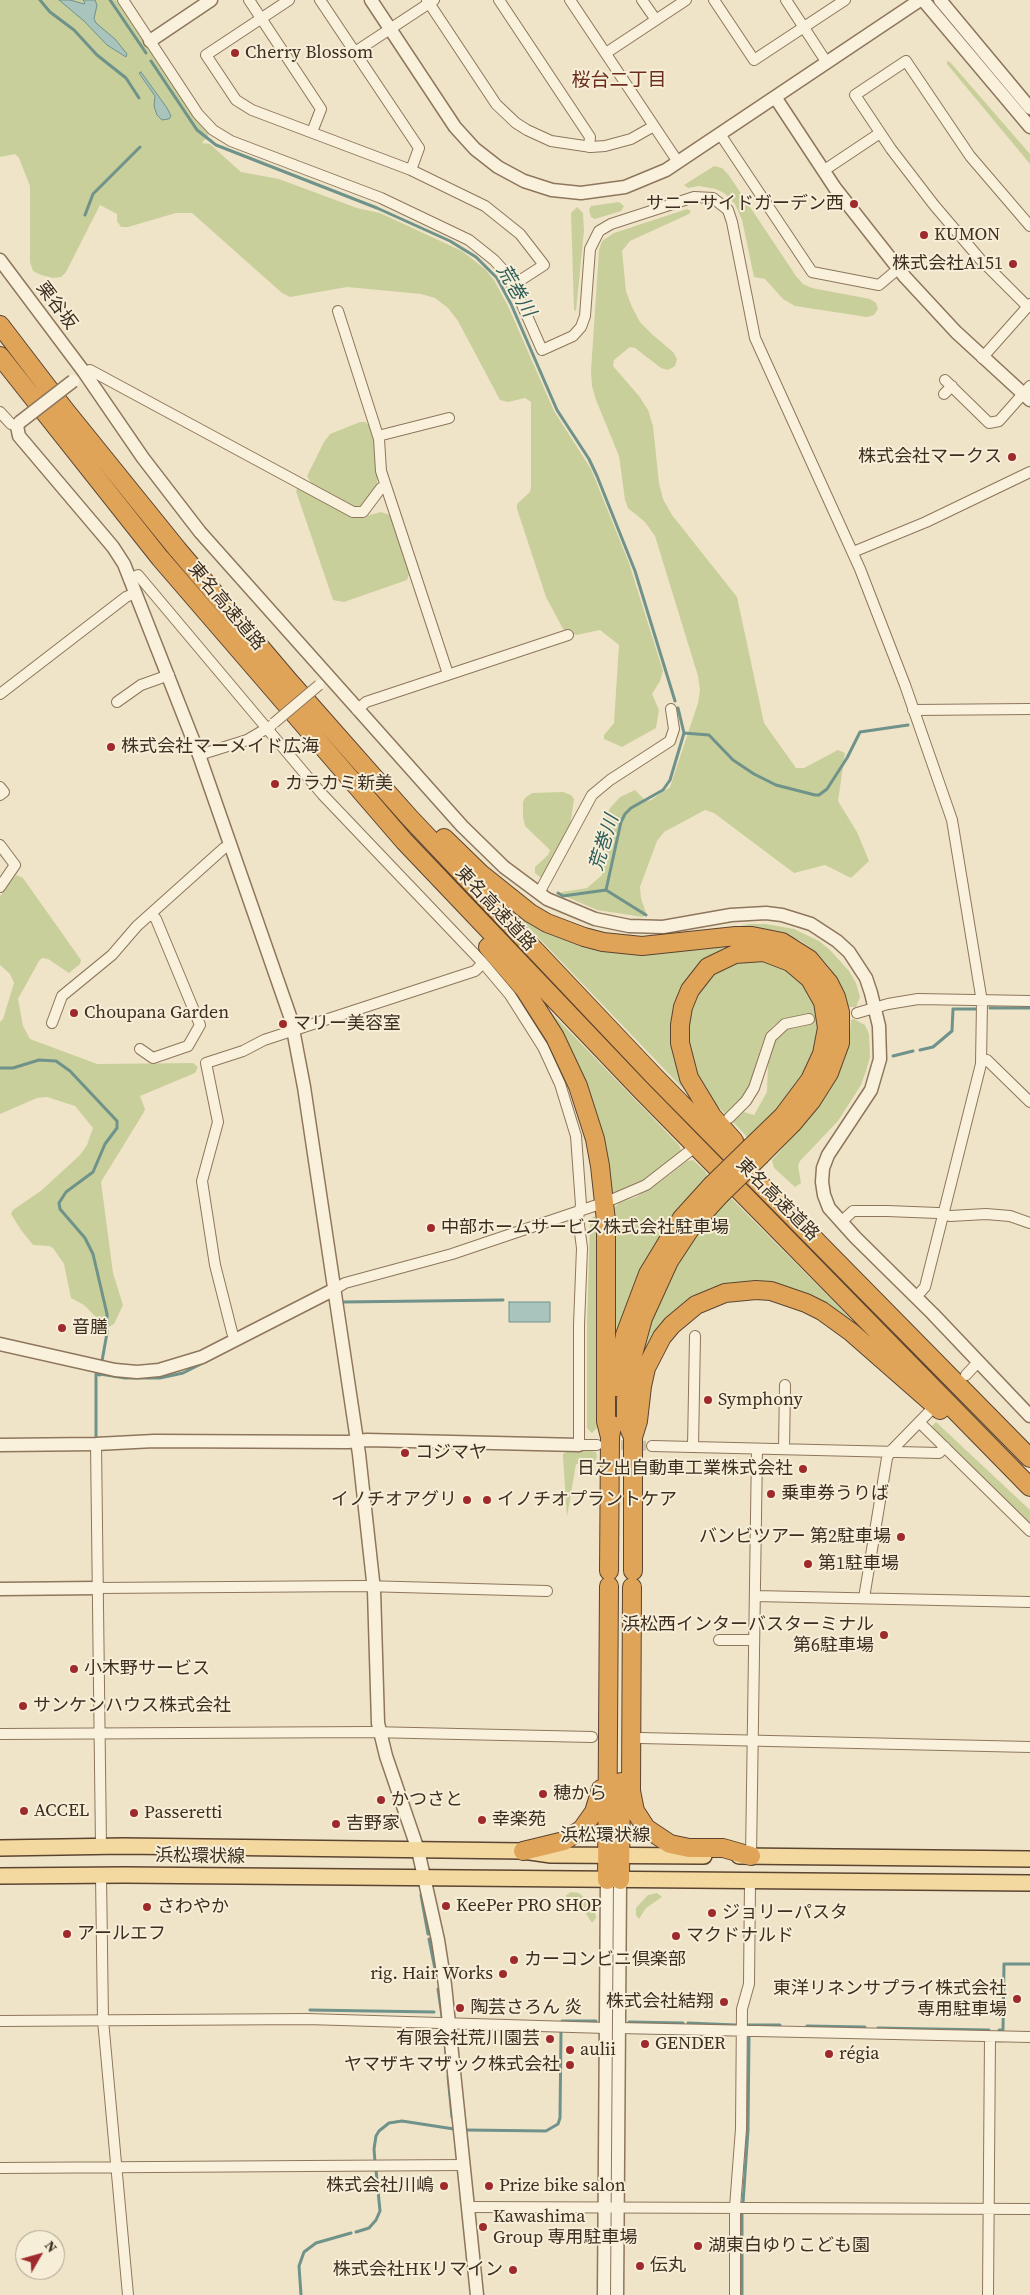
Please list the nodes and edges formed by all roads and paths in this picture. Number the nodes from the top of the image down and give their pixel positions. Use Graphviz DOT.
graph roads {
  1 [pos="123,0"];
  2 [pos="211,0"];
  3 [pos="249,0"];
  4 [pos="289,0"];
  5 [pos="320,0"];
  6 [pos="371,0"];
  7 [pos="499,0"];
  8 [pos="570,0"];
  9 [pos="642,0"];
  10 [pos="686,0"];
  11 [pos="714,0"];
  12 [pos="786,0"];
  13 [pos="845,0"];
  14 [pos="921,0"];
  15 [pos="940,0"];
  16 [pos="430,1"];
  17 [pos="261,19"];
  18 [pos="656,20"];
  19 [pos="804,27"];
  20 [pos="390,29"];
  21 [pos="150,41"];
  22 [pos="355,52"];
  23 [pos="606,53"];
  24 [pos="827,63"];
  25 [pos="775,97"];
  26 [pos="1030,108"];
  27 [pos="654,126"];
  28 [pos="1030,127"];
  29 [pos="312,132"];
  30 [pos="880,133"];
  31 [pos="720,134"];
  32 [pos="589,147"];
  33 [pos="678,162"];
  34 [pos="411,170"];
  35 [pos="823,171"];
  36 [pos="1030,226"];
  37 [pos="0,260"];
  38 [pos="898,269"];
  39 [pos="513,285"];
  40 [pos="1029,305"];
  41 [pos="338,311"];
  42 [pos="0,325"];
  43 [pos="0,356"];
  44 [pos="982,358"];
  45 [pos="84,372"];
  46 [pos="947,387"];
  47 [pos="1028,394"];
  48 [pos="0,412"];
  49 [pos="449,418"];
  50 [pos="18,424"];
  51 [pos="378,436"];
  52 [pos="1030,472"];
  53 [pos="386,486"];
  54 [pos="853,552"];
  55 [pos="130,579"];
  56 [pos="136,593"];
  57 [pos="568,635"];
  58 [pos="169,674"];
  59 [pos="448,674"];
  60 [pos="289,681"];
  61 [pos="323,681"];
  62 [pos="0,694"];
  63 [pos="117,702"];
  64 [pos="1030,709"];
  65 [pos="357,710"];
  66 [pos="671,710"];
  67 [pos="913,710"];
  68 [pos="271,726"];
  69 [pos="199,755"];
  70 [pos="0,788"];
  71 [pos="0,795"];
  72 [pos="404,841"];
  73 [pos="0,845"];
  74 [pos="231,845"];
  75 [pos="0,887"];
  76 [pos="539,893"];
  77 [pos="151,914"];
  78 [pos="483,963"];
  79 [pos="1030,1001"];
  80 [pos="982,1002"];
  81 [pos="876,1008"];
  82 [pos="857,1013"];
  83 [pos="809,1019"];
  84 [pos="52,1023"];
  85 [pos="294,1030"];
  86 [pos="140,1049"];
  87 [pos="981,1060"];
  88 [pos="1030,1102"];
  89 [pos="729,1118"];
  90 [pos="691,1150"];
  91 [pos="756,1150"];
  92 [pos="716,1190"];
  93 [pos="611,1200"];
  94 [pos="598,1205"];
  95 [pos="580,1211"];
  96 [pos="944,1215"];
  97 [pos="841,1222"];
  98 [pos="1030,1223"];
  99 [pos="334,1288"];
  100 [pos="867,1291"];
  101 [pos="916,1297"];
  102 [pos="695,1336"];
  103 [pos="235,1340"];
  104 [pos="0,1344"];
  105 [pos="978,1362"];
  106 [pos="966,1375"];
  107 [pos="785,1385"];
  108 [pos="929,1412"];
  109 [pos="1030,1416"];
  110 [pos="920,1422"];
  111 [pos="634,1437"];
  112 [pos="358,1441"];
  113 [pos="604,1441"];
  114 [pos="96,1444"];
  115 [pos="0,1445"];
  116 [pos="579,1445"];
  117 [pos="652,1446"];
  118 [pos="693,1447"];
  119 [pos="945,1447"];
  120 [pos="757,1449"];
  121 [pos="784,1449"];
  122 [pos="890,1452"];
  123 [pos="1030,1458"];
  124 [pos="1030,1487"];
  125 [pos="1030,1494"];
  126 [pos="1030,1531"];
  127 [pos="374,1586"];
  128 [pos="98,1588"];
  129 [pos="0,1589"];
  130 [pos="547,1590"];
  131 [pos="755,1596"];
  132 [pos="864,1598"];
  133 [pos="1030,1602"];
  134 [pos="719,1640"];
  135 [pos="754,1640"];
  136 [pos="632,1653"];
  137 [pos="100,1732"];
  138 [pos="380,1732"];
  139 [pos="0,1734"];
  140 [pos="592,1737"];
  141 [pos="640,1738"];
  142 [pos="753,1740"];
  143 [pos="1030,1747"];
  144 [pos="608,1759"];
  145 [pos="101,1847"];
  146 [pos="0,1848"];
  147 [pos="418,1850"];
  148 [pos="522,1851"];
  149 [pos="614,1855"];
  150 [pos="751,1856"];
  151 [pos="1030,1859"];
  152 [pos="101,1875"];
  153 [pos="0,1876"];
  154 [pos="426,1878"];
  155 [pos="614,1880"];
  156 [pos="750,1882"];
  157 [pos="1030,1883"];
  158 [pos="103,2020"];
  159 [pos="0,2021"];
  160 [pos="449,2023"];
  161 [pos="606,2028"];
  162 [pos="619,2028"];
  163 [pos="742,2031"];
  164 [pos="990,2037"];
  165 [pos="1030,2037"];
  166 [pos="464,2164"];
  167 [pos="115,2167"];
  168 [pos="0,2168"];
  169 [pos="468,2207"];
  170 [pos="604,2207"];
  171 [pos="618,2207"];
  172 [pos="735,2207"];
  173 [pos="989,2209"];
  174 [pos="1030,2209"];
  175 [pos="128,2295"];
  176 [pos="477,2295"];
  177 [pos="604,2295"];
  178 [pos="617,2295"];
  179 [pos="735,2295"];
  180 [pos="988,2295"];
  1 -- 21 [label="street"];
  2 -- 21 [label="street"];
  3 -- 17 [label="street"];
  4 -- 17 [label="street"];
  5 -- 22 [label="street"];
  6 -- 20 [label="street"];
  7 -- 32 [label="street"];
  8 -- 23 [label="street"];
  9 -- 18 [label="street"];
  10 -- 18 [label="street"];
  11 -- 19 [label="street"];
  12 -- 19 [label="street"];
  13 -- 19 [label="street"];
  14 -- 24 [label="street"];
  14 -- 28 [label="street"];
  15 -- 26 [label="street"];
  16 -- 20 [label="street"];
  16 -- 32 [label="street"];
  17 -- 29 [label="street"];
  17 -- 29 [label="street"];
  18 -- 23 [label="street"];
  19 -- 24 [label="street"];
  20 -- 22 [label="street"];
  20 -- 33 [label="street"];
  21 -- 39 [label="street"];
  22 -- 34 [label="street"];
  23 -- 27 [label="street"];
  24 -- 25 [label="street"];
  25 -- 31 [label="street"];
  25 -- 35 [label="street"];
  27 -- 32 [label="street"];
  27 -- 33 [label="street"];
  29 -- 34 [label="street"];
  30 -- 35 [label="street"];
  30 -- 36 [label="street"];
  30 -- 40 [label="street"];
  31 -- 33 [label="street"];
  31 -- 38 [label="street"];
  34 -- 39 [label="street"];
  35 -- 38 [label="street"];
  37 -- 45 [label="street, 栗谷坂"];
  38 -- 44 [label="street"];
  39 -- 54 [label="street"];
  40 -- 44 [label="street"];
  41 -- 51 [label="street"];
  42 -- 60 [label="highway, 東名高速道路"];
  43 -- 72 [label="highway, 東名高速道路"];
  44 -- 47 [label="street"];
  45 -- 50 [label="street, bridge"];
  45 -- 53 [label="street"];
  45 -- 61 [label="street, 栗谷坂"];
  46 -- 47 [label="street"];
  48 -- 50 [label="street"];
  49 -- 51 [label="street"];
  50 -- 55 [label="street"];
  51 -- 53 [label="street"];
  52 -- 54 [label="street"];
  53 -- 59 [label="street"];
  54 -- 67 [label="street"];
  55 -- 56 [label="street"];
  55 -- 68 [label="street"];
  56 -- 58 [label="street"];
  56 -- 62 [label="street"];
  57 -- 59 [label="street"];
  58 -- 63 [label="street"];
  58 -- 69 [label="street"];
  59 -- 65 [label="street"];
  60 -- 91 [label="highway"];
  60 -- 100 [label="highway, 東名高速道路"];
  61 -- 65 [label="street, 栗谷坂"];
  61 -- 68 [label="street, bridge"];
  64 -- 67 [label="street"];
  65 -- 76 [label="street, 栗谷坂"];
  66 -- 76 [label="street"];
  67 -- 80 [label="street"];
  68 -- 69 [label="street"];
  68 -- 78 [label="street"];
  69 -- 74 [label="street"];
  70 -- 71 [label="street"];
  72 -- 113 [label="highway"];
  72 -- 124 [label="highway, 東名高速道路"];
  73 -- 75 [label="street"];
  74 -- 77 [label="street"];
  74 -- 85 [label="street"];
  76 -- 81 [label="street, 栗谷坂"];
  77 -- 84 [label="street"];
  77 -- 86 [label="street"];
  78 -- 85 [label="street"];
  78 -- 95 [label="street"];
  79 -- 80 [label="street"];
  80 -- 81 [label="street"];
  80 -- 87 [label="street"];
  81 -- 82 [label="street"];
  81 -- 97 [label="street, 栗谷坂"];
  83 -- 89 [label="street"];
  85 -- 99 [label="street"];
  85 -- 103 [label="street"];
  87 -- 88 [label="street"];
  87 -- 96 [label="street"];
  90 -- 93 [label="street"];
  91 -- 92 [label="highway, bridge"];
  91 -- 100 [label="highway"];
  92 -- 111 [label="highway"];
  92 -- 113 [label="highway"];
  94 -- 95 [label="street"];
  95 -- 99 [label="street"];
  95 -- 116 [label="street"];
  96 -- 97 [label="street"];
  96 -- 98 [label="street"];
  96 -- 101 [label="street"];
  97 -- 101 [label="street, 栗谷坂"];
  99 -- 103 [label="street"];
  99 -- 112 [label="street"];
  100 -- 123 [label="highway, 東名高速道路"];
  101 -- 105 [label="street, 栗谷坂"];
  102 -- 118 [label="street"];
  103 -- 104 [label="street"];
  105 -- 106 [label="street"];
  105 -- 109 [label="street, 栗谷坂"];
  107 -- 121 [label="street"];
  108 -- 110 [label="street"];
  110 -- 119 [label="street"];
  110 -- 122 [label="street"];
  111 -- 125 [label="highway"];
  111 -- 136 [label="highway"];
  112 -- 114 [label="street"];
  112 -- 116 [label="street"];
  112 -- 127 [label="street"];
  113 -- 116 [label="street"];
  113 -- 144 [label="highway"];
  114 -- 115 [label="street"];
  114 -- 128 [label="street"];
  117 -- 118 [label="street"];
  118 -- 120 [label="street"];
  119 -- 122 [label="street"];
  119 -- 126 [label="street"];
  120 -- 121 [label="street"];
  120 -- 131 [label="street"];
  121 -- 122 [label="street"];
  122 -- 132 [label="street"];
  127 -- 128 [label="street"];
  127 -- 130 [label="street"];
  127 -- 138 [label="street"];
  128 -- 129 [label="street"];
  128 -- 137 [label="street"];
  131 -- 132 [label="street"];
  131 -- 135 [label="street"];
  132 -- 133 [label="street"];
  134 -- 135 [label="street"];
  135 -- 142 [label="street"];
  136 -- 149 [label="highway"];
  136 -- 150 [label="highway"];
  137 -- 138 [label="street"];
  137 -- 139 [label="street"];
  137 -- 145 [label="street"];
  138 -- 140 [label="street"];
  138 -- 147 [label="street"];
  141 -- 142 [label="street"];
  142 -- 143 [label="street"];
  142 -- 150 [label="street"];
  144 -- 148 [label="highway"];
  144 -- 149 [label="highway"];
  145 -- 146 [label="main road, 浜松環状線"];
  145 -- 147 [label="main road, 浜松環状線"];
  147 -- 148 [label="main road, 浜松環状線"];
  147 -- 154 [label="street"];
  148 -- 149 [label="main road, 浜松環状線"];
  149 -- 150 [label="main road, 浜松環状線"];
  149 -- 155 [label="highway"];
  150 -- 151 [label="main road, 浜松環状線"];
  152 -- 153 [label="main road, 浜松環状線"];
  152 -- 154 [label="main road, 浜松環状線"];
  152 -- 158 [label="street"];
  154 -- 155 [label="main road, 浜松環状線"];
  154 -- 160 [label="street"];
  155 -- 156 [label="main road, 浜松環状線"];
  155 -- 161 [label="street"];
  155 -- 162 [label="street"];
  156 -- 157 [label="main road, 浜松環状線"];
  156 -- 163 [label="street"];
  158 -- 159 [label="street"];
  158 -- 160 [label="street"];
  158 -- 167 [label="street"];
  160 -- 161 [label="street"];
  160 -- 166 [label="street"];
  161 -- 170 [label="street"];
  162 -- 163 [label="street"];
  162 -- 171 [label="street"];
  163 -- 164 [label="street"];
  163 -- 172 [label="street"];
  164 -- 165 [label="street"];
  164 -- 173 [label="street"];
  166 -- 167 [label="street"];
  166 -- 169 [label="street"];
  167 -- 168 [label="street"];
  167 -- 175 [label="street"];
  169 -- 170 [label="street"];
  169 -- 176 [label="street"];
  170 -- 171 [label="street"];
  170 -- 177 [label="street"];
  171 -- 172 [label="street"];
  171 -- 178 [label="street"];
  172 -- 173 [label="street"];
  172 -- 179 [label="street"];
  173 -- 174 [label="street"];
  173 -- 180 [label="street"];
}
